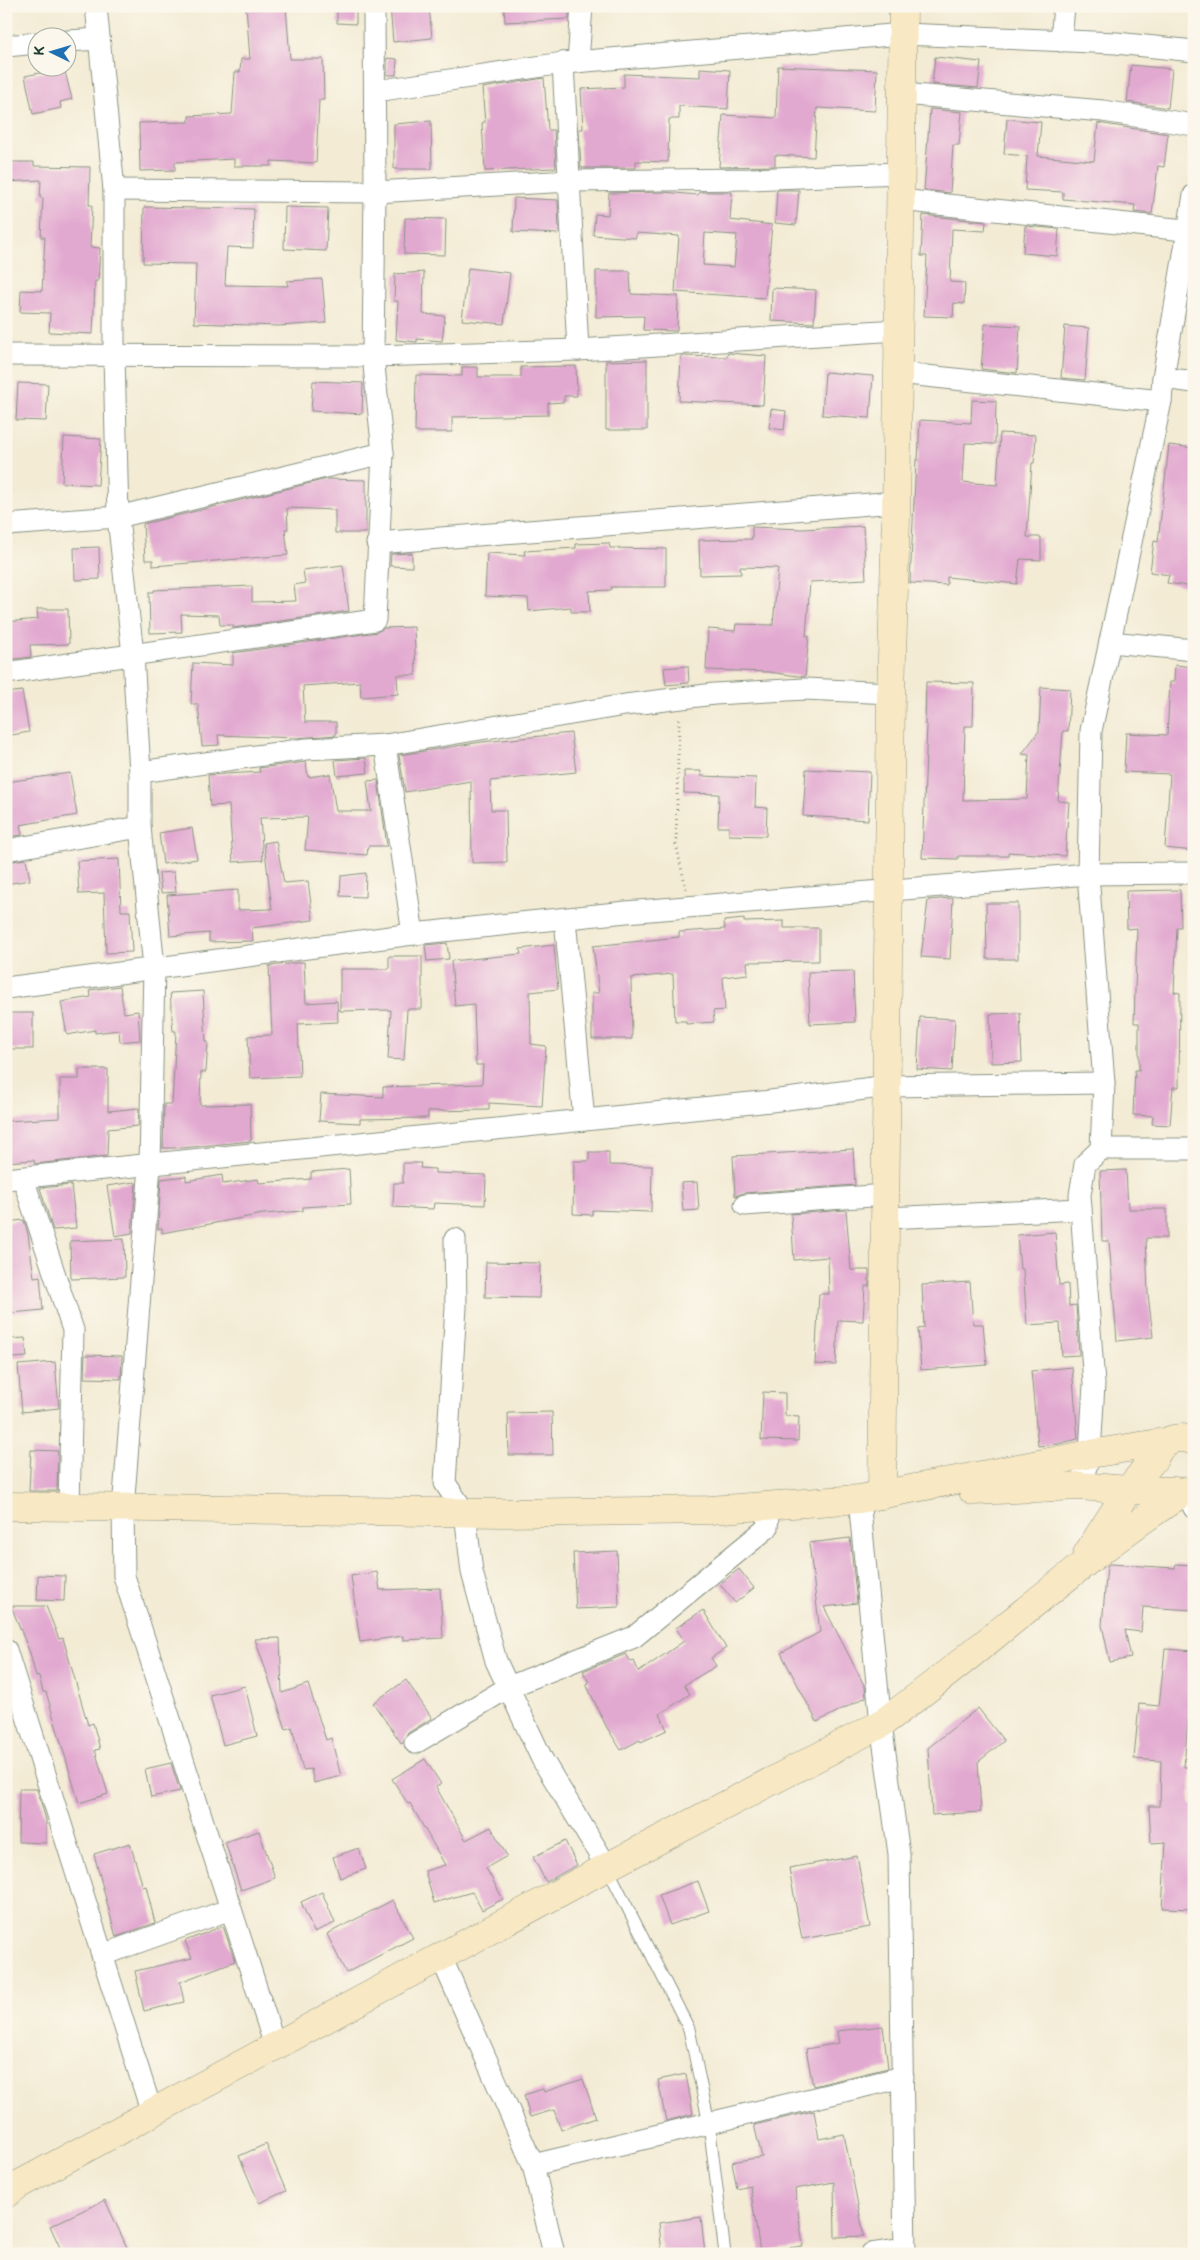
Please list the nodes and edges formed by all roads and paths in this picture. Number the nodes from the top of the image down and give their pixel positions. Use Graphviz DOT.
graph roads {
  1 [pos="96,6"];
  2 [pos="374,6"];
  3 [pos="582,6"];
  4 [pos="903,6"];
  5 [pos="1064,6"];
  6 [pos="902,34"];
  7 [pos="99,39"];
  8 [pos="78,40"];
  9 [pos="1061,41"];
  10 [pos="28,44"];
  11 [pos="6,46"];
  12 [pos="1194,51"];
  13 [pos="570,62"];
  14 [pos="376,91"];
  15 [pos="902,94"];
  16 [pos="1194,125"];
  17 [pos="900,173"];
  18 [pos="570,180"];
  19 [pos="114,190"];
  20 [pos="375,192"];
  21 [pos="1194,195"];
  22 [pos="900,200"];
  23 [pos="1191,230"];
  24 [pos="898,330"];
  25 [pos="578,350"];
  26 [pos="6,355"];
  27 [pos="114,355"];
  28 [pos="373,356"];
  29 [pos="898,373"];
  30 [pos="1163,378"];
  31 [pos="1194,382"];
  32 [pos="1161,401"];
  33 [pos="383,453"];
  34 [pos="896,502"];
  35 [pos="118,517"];
  36 [pos="6,525"];
  37 [pos="377,543"];
  38 [pos="1110,642"];
  39 [pos="1194,650"];
  40 [pos="133,655"];
  41 [pos="6,673"];
  42 [pos="891,693"];
  43 [pos="680,698"];
  44 [pos="385,745"];
  45 [pos="140,772"];
  46 [pos="140,827"];
  47 [pos="6,850"];
  48 [pos="1194,873"];
  49 [pos="1088,874"];
  50 [pos="889,890"];
  51 [pos="690,906"];
  52 [pos="565,919"];
  53 [pos="413,934"];
  54 [pos="154,968"];
  55 [pos="6,988"];
  56 [pos="1104,1083"];
  57 [pos="888,1086"];
  58 [pos="584,1120"];
  59 [pos="1101,1149"];
  60 [pos="1194,1150"];
  61 [pos="150,1166"];
  62 [pos="14,1179"];
  63 [pos="745,1205"];
  64 [pos="886,1206"];
  65 [pos="1081,1209"];
  66 [pos="455,1239"];
  67 [pos="1178,1443"];
  68 [pos="1090,1454"];
  69 [pos="1080,1486"];
  70 [pos="1128,1490"];
  71 [pos="1187,1493"];
  72 [pos="870,1497"];
  73 [pos="6,1506"];
  74 [pos="769,1506"];
  75 [pos="69,1508"];
  76 [pos="123,1509"];
  77 [pos="465,1513"];
  78 [pos="1080,1566"];
  79 [pos="6,1650"];
  80 [pos="509,1687"];
  81 [pos="881,1724"];
  82 [pos="415,1743"];
  83 [pos="607,1867"];
  84 [pos="231,1909"];
  85 [pos="102,1955"];
  86 [pos="441,1957"];
  87 [pos="275,2046"];
  88 [pos="903,2077"];
  89 [pos="152,2113"];
  90 [pos="709,2123"];
  91 [pos="532,2165"];
  92 [pos="6,2194"];
  93 [pos="905,2251"];
  94 [pos="554,2254"];
  95 [pos="725,2254"];
  96 [pos="871,2254"];
  1 -- 7 [label="street"];
  2 -- 14 [label="street"];
  3 -- 13 [label="street"];
  4 -- 6 [label="street"];
  5 -- 9 [label="street"];
  6 -- 9 [label="street"];
  6 -- 13 [label="street"];
  6 -- 15 [label="street"];
  7 -- 8 [label="street"];
  7 -- 19 [label="street"];
  9 -- 12 [label="street"];
  10 -- 11 [label="street"];
  13 -- 14 [label="street"];
  13 -- 18 [label="street"];
  14 -- 20 [label="street"];
  15 -- 16 [label="street"];
  15 -- 17 [label="street"];
  17 -- 18 [label="street"];
  17 -- 22 [label="street"];
  18 -- 20 [label="street"];
  18 -- 25 [label="street"];
  19 -- 20 [label="street"];
  19 -- 27 [label="street"];
  20 -- 28 [label="street"];
  21 -- 23 [label="street"];
  22 -- 23 [label="street"];
  22 -- 24 [label="street"];
  23 -- 30 [label="street"];
  24 -- 25 [label="street"];
  24 -- 29 [label="street"];
  25 -- 28 [label="street"];
  26 -- 27 [label="street"];
  27 -- 28 [label="street"];
  27 -- 35 [label="street"];
  28 -- 33 [label="street"];
  29 -- 32 [label="street"];
  29 -- 34 [label="street"];
  30 -- 31 [label="street"];
  30 -- 32 [label="street"];
  32 -- 38 [label="street"];
  33 -- 35 [label="street"];
  33 -- 37 [label="street"];
  34 -- 37 [label="street"];
  34 -- 42 [label="street"];
  35 -- 36 [label="street"];
  35 -- 40 [label="street"];
  37 -- 40 [label="street"];
  38 -- 39 [label="street"];
  38 -- 49 [label="street"];
  40 -- 41 [label="street"];
  40 -- 45 [label="street"];
  42 -- 43 [label="street"];
  42 -- 50 [label="street"];
  43 -- 44 [label="street"];
  43 -- 51 [label="path"];
  44 -- 45 [label="street"];
  44 -- 53 [label="street"];
  45 -- 46 [label="street"];
  46 -- 47 [label="street"];
  46 -- 54 [label="street"];
  48 -- 49 [label="street"];
  49 -- 50 [label="street"];
  49 -- 56 [label="street"];
  50 -- 51 [label="street"];
  50 -- 57 [label="street"];
  51 -- 52 [label="street"];
  52 -- 53 [label="street"];
  52 -- 58 [label="street"];
  53 -- 54 [label="street"];
  54 -- 55 [label="street"];
  54 -- 61 [label="street"];
  56 -- 57 [label="street"];
  56 -- 59 [label="street"];
  57 -- 58 [label="street"];
  57 -- 64 [label="street"];
  58 -- 61 [label="street"];
  59 -- 60 [label="street"];
  59 -- 65 [label="street"];
  61 -- 62 [label="street"];
  61 -- 76 [label="street"];
  62 -- 75 [label="street"];
  63 -- 64 [label="street"];
  64 -- 65 [label="street"];
  64 -- 72 [label="street"];
  65 -- 68 [label="street"];
  66 -- 77 [label="street"];
  67 -- 68 [label="street"];
  67 -- 70 [label="street"];
  67 -- 71 [label="street"];
  68 -- 69 [label="street"];
  68 -- 72 [label="street"];
  69 -- 70 [label="street"];
  69 -- 72 [label="street"];
  70 -- 71 [label="street"];
  70 -- 78 [label="street"];
  71 -- 78 [label="street"];
  72 -- 74 [label="street"];
  72 -- 81 [label="street"];
  73 -- 75 [label="street"];
  74 -- 77 [label="street"];
  74 -- 80 [label="street"];
  75 -- 76 [label="street"];
  76 -- 77 [label="street"];
  76 -- 84 [label="street"];
  77 -- 80 [label="street"];
  78 -- 81 [label="street"];
  79 -- 85 [label="street"];
  80 -- 82 [label="street"];
  80 -- 83 [label="street"];
  81 -- 83 [label="street"];
  81 -- 88 [label="street"];
  83 -- 86 [label="street"];
  83 -- 90 [label="lane"];
  84 -- 85 [label="street"];
  84 -- 87 [label="street"];
  85 -- 89 [label="street"];
  86 -- 87 [label="street"];
  86 -- 91 [label="street"];
  87 -- 89 [label="street"];
  88 -- 90 [label="street"];
  88 -- 93 [label="street"];
  89 -- 92 [label="street"];
  90 -- 91 [label="street"];
  90 -- 95 [label="lane"];
  91 -- 94 [label="street"];
  93 -- 96 [label="street"];
}
